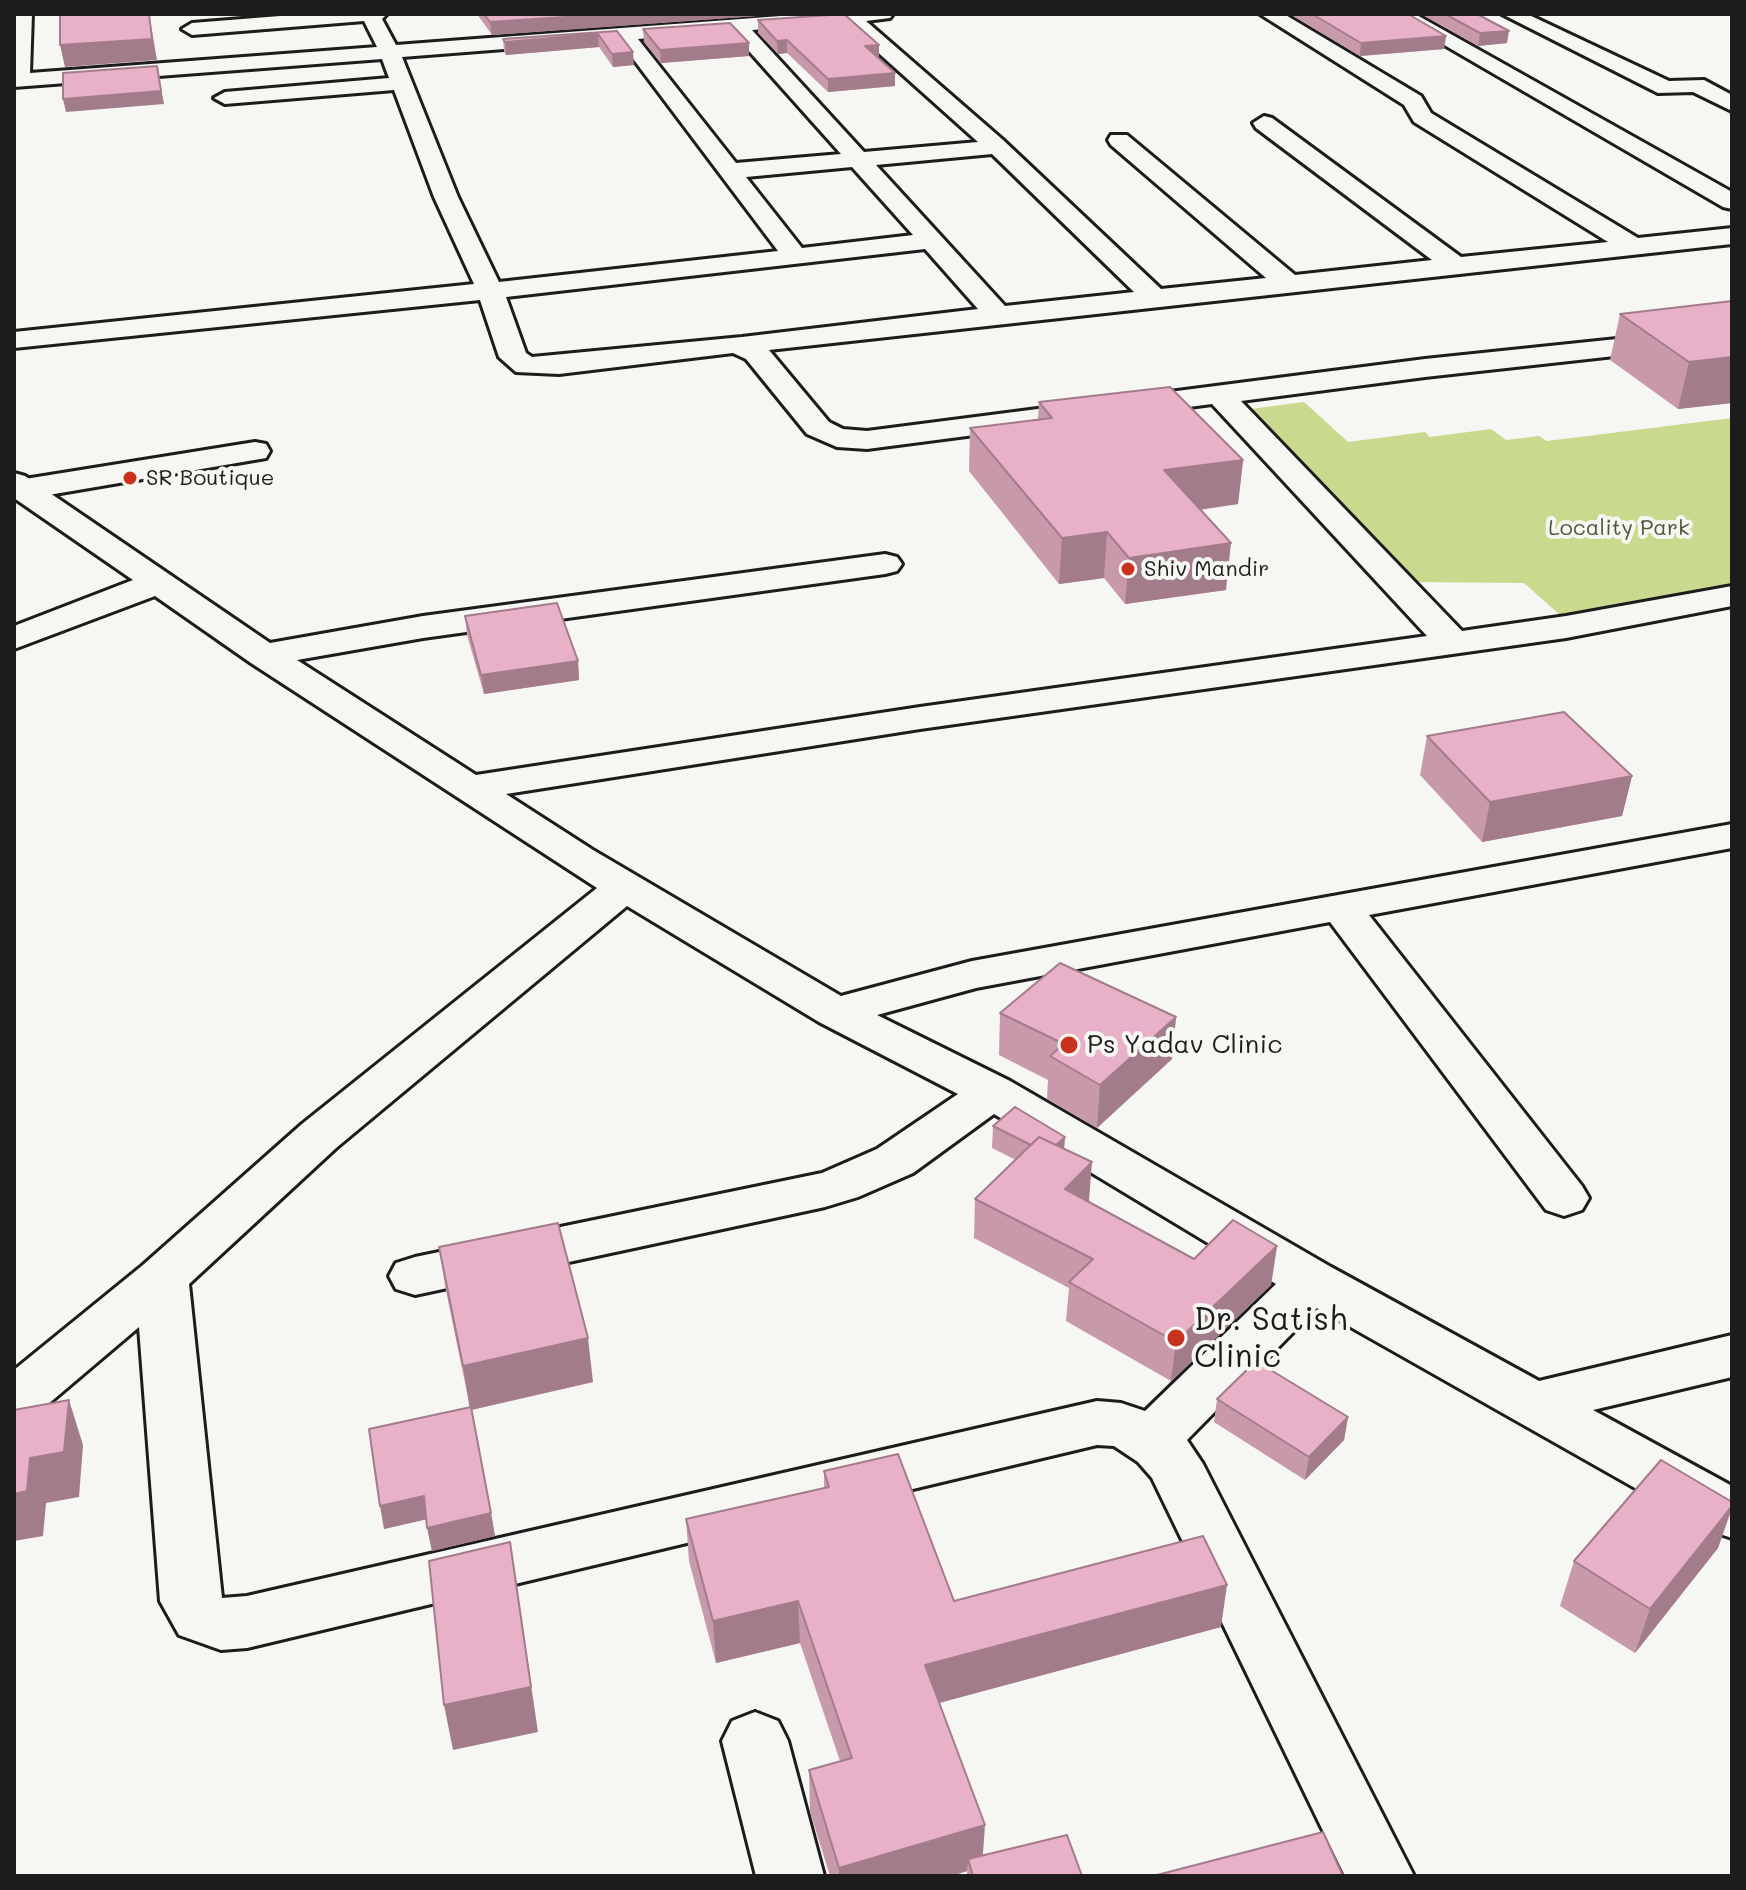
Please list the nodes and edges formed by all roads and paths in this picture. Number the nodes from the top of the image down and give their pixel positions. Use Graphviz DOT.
graph roads {
  1 [pos="22,14"];
  2 [pos="370,14"];
  3 [pos="377,14"];
  4 [pos="883,14"];
  5 [pos="1270,14"];
  6 [pos="1401,14"];
  7 [pos="1512,14"];
  8 [pos="850,17"];
  9 [pos="738,26"];
  10 [pos="192,29"];
  11 [pos="624,34"];
  12 [pos="389,51"];
  13 [pos="16,81"];
  14 [pos="402,83"];
  15 [pos="225,98"];
  16 [pos="1732,104"];
  17 [pos="1264,123"];
  18 [pos="1119,140"];
  19 [pos="997,147"];
  20 [pos="857,159"];
  21 [pos="729,171"];
  22 [pos="1732,202"];
  23 [pos="1732,236"];
  24 [pos="930,241"];
  25 [pos="1633,246"];
  26 [pos="794,255"];
  27 [pos="1455,265"];
  28 [pos="1288,283"];
  29 [pos="490,290"];
  30 [pos="1155,298"];
  31 [pos="997,314"];
  32 [pos="1732,335"];
  33 [pos="14,340"];
  34 [pos="744,345"];
  35 [pos="1219,395"];
  36 [pos="255,451"];
  37 [pos="20,486"];
  38 [pos="885,564"];
  39 [pos="159,582"];
  40 [pos="1732,596"];
  41 [pos="14,638"];
  42 [pos="1454,643"];
  43 [pos="264,655"];
  44 [pos="470,788"];
  45 [pos="1732,836"];
  46 [pos="624,887"];
  47 [pos="1342,909"];
  48 [pos="835,1012"];
  49 [pos="993,1092"];
  50 [pos="1564,1198"];
  51 [pos="415,1276"];
  52 [pos="162,1278"];
  53 [pos="1312,1281"];
  54 [pos="1732,1356"];
  55 [pos="14,1401"];
  56 [pos="1531,1404"];
  57 [pos="1151,1441"];
  58 [pos="1732,1514"];
  59 [pos="755,1741"];
  60 [pos="790,1876"];
  61 [pos="1380,1876"];
  1 -- 13 [label="street"];
  2 -- 3 [label="street"];
  2 -- 10 [label="street"];
  2 -- 12 [label="street"];
  4 -- 8 [label="street"];
  5 -- 25 [label="street"];
  6 -- 22 [label="street"];
  7 -- 16 [label="street"];
  8 -- 9 [label="street"];
  8 -- 19 [label="street"];
  9 -- 11 [label="street"];
  9 -- 20 [label="street"];
  11 -- 12 [label="street"];
  11 -- 21 [label="street"];
  12 -- 13 [label="street"];
  12 -- 14 [label="street"];
  14 -- 15 [label="street"];
  14 -- 29 [label="street"];
  17 -- 27 [label="street"];
  18 -- 28 [label="street"];
  19 -- 20 [label="street"];
  19 -- 30 [label="street"];
  20 -- 21 [label="street"];
  20 -- 24 [label="street"];
  21 -- 26 [label="street"];
  23 -- 25 [label="street"];
  24 -- 26 [label="street"];
  24 -- 31 [label="street"];
  25 -- 27 [label="street"];
  26 -- 29 [label="street"];
  27 -- 28 [label="street"];
  28 -- 30 [label="street"];
  29 -- 33 [label="street"];
  29 -- 34 [label="street"];
  30 -- 31 [label="street"];
  31 -- 34 [label="street"];
  32 -- 35 [label="street"];
  34 -- 35 [label="street"];
  35 -- 42 [label="street"];
  36 -- 37 [label="street"];
  37 -- 39 [label="street"];
  38 -- 43 [label="street"];
  39 -- 41 [label="street"];
  39 -- 43 [label="street"];
  40 -- 42 [label="street"];
  42 -- 44 [label="street"];
  43 -- 44 [label="street"];
  44 -- 46 [label="street"];
  45 -- 47 [label="street"];
  46 -- 48 [label="street"];
  46 -- 52 [label="street"];
  47 -- 48 [label="street"];
  47 -- 50 [label="street"];
  48 -- 49 [label="street"];
  49 -- 51 [label="street"];
  49 -- 53 [label="street"];
  52 -- 55 [label="street"];
  52 -- 57 [label="street"];
  53 -- 56 [label="street"];
  53 -- 57 [label="street"];
  54 -- 56 [label="street"];
  56 -- 58 [label="street"];
  57 -- 61 [label="street"];
  59 -- 60 [label="street"];
}
